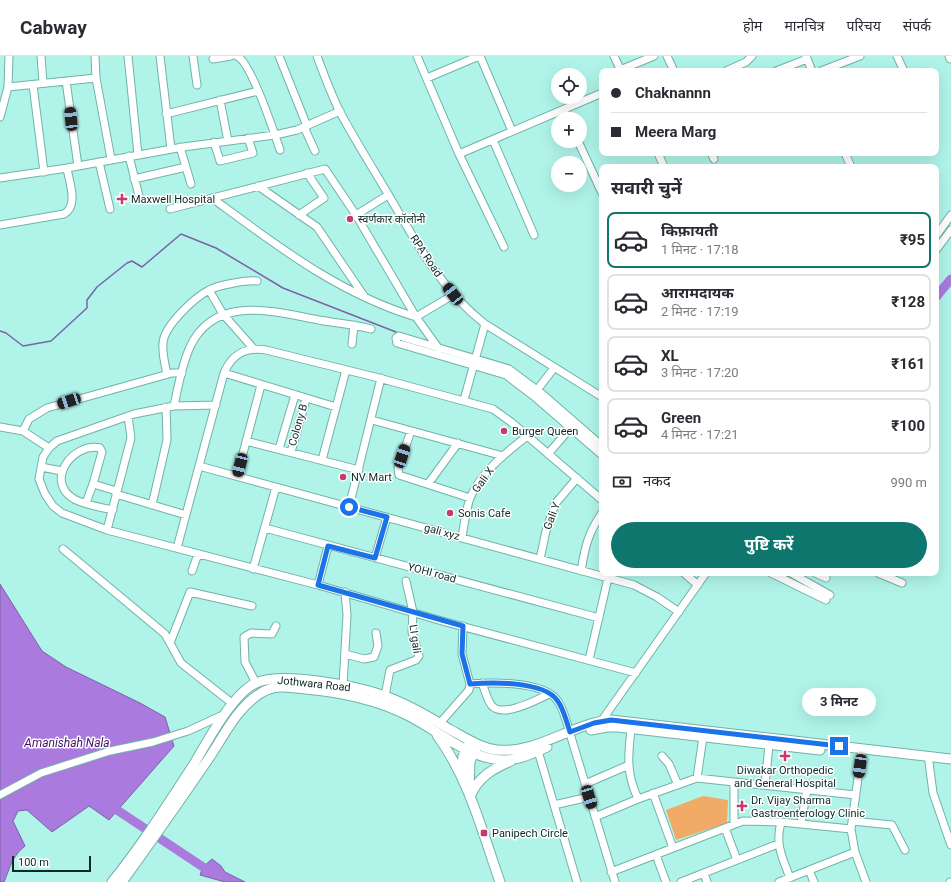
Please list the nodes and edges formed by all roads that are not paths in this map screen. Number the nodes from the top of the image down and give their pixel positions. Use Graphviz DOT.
graph roads {
  1 [pos="9,56"];
  2 [pos="41,56"];
  3 [pos="95,56"];
  4 [pos="128,56"];
  5 [pos="160,56"];
  6 [pos="193,56"];
  7 [pos="231,56"];
  8 [pos="236,56"];
  9 [pos="279,56"];
  10 [pos="317,56"];
  11 [pos="417,56"];
  12 [pos="480,56"];
  13 [pos="614,56"];
  14 [pos="654,56"];
  15 [pos="667,56"];
  16 [pos="752,56"];
  17 [pos="860,56"];
  18 [pos="897,56"];
  19 [pos="807,57"];
  20 [pos="213,59"];
  21 [pos="845,59"];
  22 [pos="619,68"];
  23 [pos="627,68"];
  24 [pos="673,68"];
  25 [pos="733,68"];
  26 [pos="783,68"];
  27 [pos="811,68"];
  28 [pos="827,68"];
  29 [pos="903,68"];
  30 [pos="96,78"];
  31 [pos="427,78"];
  32 [pos="66,81"];
  33 [pos="43,84"];
  34 [pos="33,85"];
  35 [pos="197,85"];
  36 [pos="8,87"];
  37 [pos="258,91"];
  38 [pos="599,94"];
  39 [pos="220,100"];
  40 [pos="564,110"];
  41 [pos="340,111"];
  42 [pos="166,114"];
  43 [pos="0,117"];
  44 [pos="306,126"];
  45 [pos="512,132"];
  46 [pos="275,135"];
  47 [pos="248,138"];
  48 [pos="493,140"];
  49 [pos="228,141"];
  50 [pos="214,142"];
  51 [pos="180,147"];
  52 [pos="581,148"];
  53 [pos="171,149"];
  54 [pos="280,150"];
  55 [pos="315,151"];
  56 [pos="459,154"];
  57 [pos="138,155"];
  58 [pos="129,156"];
  59 [pos="111,159"];
  60 [pos="99,162"];
  61 [pos="78,166"];
  62 [pos="186,167"];
  63 [pos="67,168"];
  64 [pos="44,172"];
  65 [pos="307,173"];
  66 [pos="0,178"];
  67 [pos="134,179"];
  68 [pos="191,184"];
  69 [pos="258,186"];
  70 [pos="599,186"];
  71 [pos="388,195"];
  72 [pos="139,196"];
  73 [pos="212,198"];
  74 [pos="110,209"];
  75 [pos="170,209"];
  76 [pos="299,214"];
  77 [pos="356,215"];
  78 [pos="951,215"];
  79 [pos="0,225"];
  80 [pos="951,230"];
  81 [pos="939,232"];
  82 [pos="534,235"];
  83 [pos="939,246"];
  84 [pos="504,247"];
  85 [pos="257,281"];
  86 [pos="209,290"];
  87 [pos="453,294"];
  88 [pos="365,297"];
  89 [pos="223,314"];
  90 [pos="416,317"];
  91 [pos="485,324"];
  92 [pos="354,325"];
  93 [pos="371,329"];
  94 [pos="352,344"];
  95 [pos="253,348"];
  96 [pos="439,348"];
  97 [pos="443,356"];
  98 [pos="474,362"];
  99 [pos="554,368"];
  100 [pos="346,370"];
  101 [pos="182,373"];
  102 [pos="224,373"];
  103 [pos="167,374"];
  104 [pos="515,377"];
  105 [pos="381,378"];
  106 [pos="260,386"];
  107 [pos="537,390"];
  108 [pos="599,394"];
  109 [pos="295,395"];
  110 [pos="306,399"];
  111 [pos="464,400"];
  112 [pos="216,405"];
  113 [pos="174,406"];
  114 [pos="166,407"];
  115 [pos="336,407"];
  116 [pos="128,416"];
  117 [pos="372,420"];
  118 [pos="573,425"];
  119 [pos="0,427"];
  120 [pos="23,431"];
  121 [pos="411,431"];
  122 [pos="527,436"];
  123 [pos="246,441"];
  124 [pos="458,443"];
  125 [pos="599,444"];
  126 [pos="49,448"];
  127 [pos="279,449"];
  128 [pos="291,452"];
  129 [pos="599,452"];
  130 [pos="548,454"];
  131 [pos="503,456"];
  132 [pos="322,460"];
  133 [pos="200,466"];
  134 [pos="41,467"];
  135 [pos="359,470"];
  136 [pos="62,471"];
  137 [pos="237,476"];
  138 [pos="576,478"];
  139 [pos="93,484"];
  140 [pos="428,484"];
  141 [pos="276,487"];
  142 [pos="117,493"];
  143 [pos="599,497"];
  144 [pos="470,498"];
  145 [pos="86,504"];
  146 [pos="152,505"];
  147 [pos="349,507"];
  148 [pos="112,510"];
  149 [pos="186,515"];
  150 [pos="387,517"];
  151 [pos="599,518"];
  152 [pos="265,528"];
  153 [pos="107,530"];
  154 [pos="462,537"];
  155 [pos="328,546"];
  156 [pos="177,548"];
  157 [pos="63,549"];
  158 [pos="198,554"];
  159 [pos="375,558"];
  160 [pos="540,559"];
  161 [pos="253,569"];
  162 [pos="192,570"];
  163 [pos="581,571"];
  164 [pos="599,576"];
  165 [pos="600,576"];
  166 [pos="688,576"];
  167 [pos="704,576"];
  168 [pos="778,576"];
  169 [pos="796,576"];
  170 [pos="822,576"];
  171 [pos="885,576"];
  172 [pos="608,578"];
  173 [pos="826,578"];
  174 [pos="406,581"];
  175 [pos="902,583"];
  176 [pos="318,585"];
  177 [pos="698,585"];
  178 [pos="345,592"];
  179 [pos="252,606"];
  180 [pos="414,612"];
  181 [pos="679,612"];
  182 [pos="599,618"];
  183 [pos="276,626"];
  184 [pos="463,626"];
  185 [pos="376,632"];
  186 [pos="170,643"];
  187 [pos="345,654"];
  188 [pos="589,660"];
  189 [pos="636,673"];
  190 [pos="256,683"];
  191 [pos="482,683"];
  192 [pos="470,684"];
  193 [pos="343,685"];
  194 [pos="549,694"];
  195 [pos="385,696"];
  196 [pos="233,704"];
  197 [pos="225,714"];
  198 [pos="602,721"];
  199 [pos="440,723"];
  200 [pos="596,729"];
  201 [pos="631,729"];
  202 [pos="435,732"];
  203 [pos="570,734"];
  204 [pos="703,737"];
  205 [pos="769,744"];
  206 [pos="472,747"];
  207 [pos="538,750"];
  208 [pos="862,752"];
  209 [pos="662,756"];
  210 [pos="519,758"];
  211 [pos="951,759"];
  212 [pos="929,762"];
  213 [pos="629,765"];
  214 [pos="951,765"];
  215 [pos="461,776"];
  216 [pos="697,778"];
  217 [pos="734,782"];
  218 [pos="585,784"];
  219 [pos="678,784"];
  220 [pos="765,785"];
  221 [pos="807,789"];
  222 [pos="653,793"];
  223 [pos="0,795"];
  224 [pos="470,795"];
  225 [pos="856,795"];
  226 [pos="589,797"];
  227 [pos="638,799"];
  228 [pos="554,805"];
  229 [pos="595,817"];
  230 [pos="852,821"];
  231 [pos="781,822"];
  232 [pos="734,823"];
  233 [pos="801,824"];
  234 [pos="725,828"];
  235 [pos="851,829"];
  236 [pos="145,844"];
  237 [pos="778,844"];
  238 [pos="951,845"];
  239 [pos="673,848"];
  240 [pos="905,850"];
  241 [pos="855,852"];
  242 [pos="656,855"];
  243 [pos="737,860"];
  244 [pos="809,870"];
  245 [pos="611,872"];
  246 [pos="704,873"];
  247 [pos="790,878"];
  248 [pos="112,882"];
  249 [pos="122,882"];
  250 [pos="500,882"];
  251 [pos="578,882"];
  252 [pos="615,882"];
  253 [pos="666,882"];
  254 [pos="681,882"];
  255 [pos="707,882"];
  256 [pos="779,882"];
  257 [pos="814,882"];
  258 [pos="866,882"];
  1 -- 36 [label="street"];
  2 -- 33 [label="street"];
  3 -- 30 [label="street"];
  4 -- 57 [label="street"];
  5 -- 42 [label="street"];
  6 -- 35 [label="street"];
  7 -- 20 [label="street"];
  8 -- 37 [label="street"];
  9 -- 44 [label="street"];
  10 -- 41 [label="street, RPA Road"];
  11 -- 31 [label="street"];
  12 -- 31 [label="street"];
  12 -- 45 [label="street"];
  13 -- 22 [label="street"];
  14 -- 23 [label="street"];
  15 -- 24 [label="street"];
  16 -- 25 [label="street"];
  17 -- 21 [label="street"];
  18 -- 29 [label="street"];
  19 -- 26 [label="street"];
  19 -- 27 [label="street"];
  21 -- 28 [label="street"];
  30 -- 32 [label="street"];
  30 -- 59 [label="street"];
  31 -- 56 [label="street"];
  32 -- 33 [label="street"];
  32 -- 61 [label="street"];
  33 -- 34 [label="street"];
  34 -- 36 [label="street"];
  34 -- 64 [label="street"];
  36 -- 43 [label="street"];
  37 -- 39 [label="street"];
  37 -- 46 [label="street"];
  38 -- 40 [label="street"];
  39 -- 42 [label="street"];
  39 -- 49 [label="street"];
  40 -- 45 [label="street"];
  41 -- 44 [label="street"];
  41 -- 71 [label="street, RPA Road"];
  42 -- 53 [label="street"];
  44 -- 46 [label="street"];
  44 -- 55 [label="street"];
  45 -- 48 [label="street"];
  46 -- 47 [label="street"];
  46 -- 54 [label="street"];
  47 -- 49 [label="street"];
  47 -- 50 [label="street"];
  48 -- 56 [label="street"];
  48 -- 82 [label="street"];
  49 -- 50 [label="street"];
  50 -- 51 [label="street"];
  51 -- 53 [label="street"];
  51 -- 62 [label="street"];
  52 -- 70 [label="street"];
  53 -- 57 [label="street"];
  56 -- 84 [label="street"];
  57 -- 58 [label="street"];
  58 -- 59 [label="street"];
  58 -- 67 [label="street"];
  59 -- 60 [label="street"];
  60 -- 61 [label="street"];
  60 -- 74 [label="street"];
  61 -- 63 [label="street"];
  62 -- 67 [label="street"];
  62 -- 68 [label="street"];
  63 -- 64 [label="street"];
  63 -- 79 [label="street"];
  64 -- 66 [label="street"];
  65 -- 69 [label="street"];
  65 -- 76 [label="street"];
  65 -- 77 [label="street"];
  67 -- 72 [label="street"];
  69 -- 73 [label="street"];
  69 -- 76 [label="street"];
  71 -- 77 [label="street"];
  71 -- 87 [label="street, RPA Road"];
  73 -- 75 [label="street"];
  73 -- 88 [label="street"];
  76 -- 88 [label="street"];
  77 -- 90 [label="street"];
  78 -- 81 [label="street"];
  80 -- 83 [label="street"];
  85 -- 86 [label="street"];
  86 -- 89 [label="street"];
  86 -- 103 [label="street"];
  87 -- 90 [label="street"];
  87 -- 91 [label="street, RPA Road"];
  88 -- 90 [label="street"];
  89 -- 92 [label="street"];
  89 -- 95 [label="street"];
  89 -- 101 [label="street"];
  90 -- 96 [label="street"];
  91 -- 98 [label="street"];
  91 -- 99 [label="street, RPA Road"];
  92 -- 93 [label="street"];
  92 -- 94 [label="street"];
  95 -- 100 [label="street"];
  95 -- 102 [label="street"];
  96 -- 97 [label="street"];
  96 -- 97 [label="street"];
  96 -- 98 [label="street"];
  97 -- 98 [label="street"];
  98 -- 104 [label="street"];
  98 -- 111 [label="street"];
  99 -- 107 [label="street"];
  99 -- 108 [label="street, RPA Road"];
  100 -- 105 [label="street"];
  100 -- 115 [label="street"];
  101 -- 103 [label="street"];
  101 -- 113 [label="street"];
  102 -- 106 [label="street"];
  102 -- 112 [label="street"];
  103 -- 120 [label="street"];
  104 -- 107 [label="street"];
  104 -- 118 [label="street"];
  105 -- 111 [label="street"];
  105 -- 117 [label="street"];
  106 -- 109 [label="street"];
  106 -- 123 [label="street"];
  107 -- 118 [label="street"];
  109 -- 110 [label="street"];
  109 -- 127 [label="street"];
  110 -- 115 [label="street"];
  110 -- 128 [label="street, Colony B"];
  111 -- 122 [label="street"];
  112 -- 113 [label="street"];
  112 -- 133 [label="street"];
  113 -- 114 [label="street"];
  114 -- 116 [label="street"];
  114 -- 146 [label="street"];
  115 -- 132 [label="street"];
  116 -- 126 [label="street"];
  116 -- 142 [label="street"];
  117 -- 121 [label="street"];
  117 -- 135 [label="street"];
  118 -- 125 [label="street"];
  118 -- 129 [label="street"];
  118 -- 130 [label="street"];
  119 -- 120 [label="street"];
  120 -- 126 [label="street"];
  121 -- 124 [label="street"];
  121 -- 140 [label="street"];
  122 -- 130 [label="street"];
  122 -- 131 [label="street, Gali X"];
  123 -- 127 [label="street"];
  123 -- 137 [label="street"];
  124 -- 131 [label="street"];
  124 -- 140 [label="street"];
  126 -- 134 [label="street"];
  127 -- 128 [label="street"];
  128 -- 132 [label="street"];
  130 -- 138 [label="street"];
  131 -- 144 [label="street, Gali X"];
  132 -- 135 [label="street"];
  133 -- 137 [label="street, gali xyz"];
  133 -- 149 [label="street"];
  134 -- 136 [label="street"];
  134 -- 153 [label="street"];
  135 -- 147 [label="street"];
  136 -- 139 [label="street"];
  136 -- 145 [label="street"];
  137 -- 141 [label="street, gali xyz"];
  138 -- 143 [label="street"];
  138 -- 160 [label="street, Gali Y"];
  139 -- 142 [label="street"];
  139 -- 145 [label="street"];
  140 -- 144 [label="street"];
  141 -- 147 [label="street, gali xyz"];
  141 -- 152 [label="street"];
  142 -- 146 [label="street"];
  142 -- 148 [label="street"];
  144 -- 154 [label="street, Gali X"];
  145 -- 148 [label="street"];
  146 -- 149 [label="street"];
  147 -- 150 [label="street, gali xyz"];
  148 -- 153 [label="street"];
  149 -- 156 [label="street"];
  150 -- 154 [label="street, gali xyz"];
  150 -- 159 [label="street"];
  151 -- 163 [label="street"];
  152 -- 155 [label="street, YOHI road"];
  152 -- 161 [label="street"];
  153 -- 156 [label="street"];
  154 -- 160 [label="street, gali xyz"];
  155 -- 159 [label="street, YOHI road"];
  155 -- 176 [label="street"];
  156 -- 158 [label="street"];
  157 -- 186 [label="street"];
  158 -- 161 [label="street"];
  158 -- 162 [label="street"];
  159 -- 182 [label="street, YOHI road"];
  160 -- 163 [label="street, gali xyz"];
  161 -- 176 [label="street"];
  163 -- 164 [label="street, gali xyz"];
  165 -- 172 [label="street, gali xyz"];
  166 -- 177 [label="street"];
  167 -- 177 [label="street"];
  168 -- 169 [label="street"];
  170 -- 173 [label="street"];
  171 -- 175 [label="street"];
  172 -- 181 [label="street, gali xyz"];
  172 -- 182 [label="street"];
  174 -- 180 [label="street"];
  176 -- 178 [label="street"];
  177 -- 181 [label="street"];
  178 -- 180 [label="street"];
  178 -- 187 [label="street"];
  179 -- 186 [label="street"];
  180 -- 184 [label="street"];
  180 -- 195 [label="street, LI gali"];
  181 -- 189 [label="street"];
  182 -- 188 [label="street"];
  183 -- 190 [label="street"];
  184 -- 188 [label="street"];
  184 -- 192 [label="street"];
  185 -- 187 [label="street"];
  186 -- 196 [label="street"];
  187 -- 193 [label="street"];
  188 -- 189 [label="street"];
  189 -- 198 [label="street"];
  190 -- 193 [label="main road, Jothwara Road"];
  190 -- 196 [label="main road"];
  191 -- 192 [label="street"];
  191 -- 194 [label="street"];
  191 -- 194 [label="street"];
  192 -- 199 [label="street"];
  193 -- 195 [label="main road, Jothwara Road"];
  194 -- 203 [label="street"];
  195 -- 199 [label="main road, Jothwara Road"];
  196 -- 197 [label="main road"];
  197 -- 223 [label="street"];
  197 -- 236 [label="main road"];
  198 -- 200 [label="street"];
  198 -- 203 [label="main road"];
  198 -- 208 [label="main road"];
  199 -- 206 [label="main road, Jothwara Road"];
  200 -- 201 [label="main road"];
  200 -- 203 [label="main road"];
  201 -- 204 [label="main road"];
  201 -- 213 [label="street"];
  202 -- 206 [label="main road, Jothwara Road"];
  202 -- 215 [label="main road"];
  202 -- 236 [label="main road, Jothwara Road"];
  203 -- 206 [label="main road"];
  203 -- 207 [label="main road"];
  203 -- 218 [label="street"];
  204 -- 205 [label="main road"];
  204 -- 216 [label="street"];
  205 -- 208 [label="main road"];
  205 -- 220 [label="street"];
  206 -- 210 [label="main road"];
  206 -- 215 [label="main road"];
  206 -- 224 [label="main road"];
  207 -- 210 [label="main road"];
  207 -- 228 [label="street"];
  208 -- 211 [label="main road"];
  208 -- 212 [label="main road"];
  208 -- 225 [label="street"];
  209 -- 219 [label="street"];
  210 -- 224 [label="main road"];
  212 -- 214 [label="main road"];
  212 -- 238 [label="street"];
  213 -- 218 [label="street"];
  213 -- 227 [label="street"];
  215 -- 224 [label="main road"];
  216 -- 217 [label="street"];
  216 -- 219 [label="street"];
  217 -- 220 [label="street"];
  217 -- 232 [label="street"];
  218 -- 226 [label="street"];
  219 -- 222 [label="street"];
  220 -- 221 [label="street"];
  221 -- 225 [label="street"];
  221 -- 233 [label="street"];
  222 -- 227 [label="street"];
  222 -- 239 [label="street"];
  224 -- 250 [label="main road"];
  225 -- 230 [label="street"];
  226 -- 228 [label="street"];
  226 -- 229 [label="street"];
  227 -- 229 [label="street"];
  228 -- 251 [label="street"];
  229 -- 245 [label="street"];
  230 -- 235 [label="street"];
  230 -- 240 [label="street"];
  231 -- 232 [label="street"];
  231 -- 233 [label="street"];
  231 -- 237 [label="street"];
  232 -- 234 [label="street"];
  233 -- 235 [label="street"];
  234 -- 239 [label="street"];
  234 -- 243 [label="street"];
  235 -- 241 [label="street"];
  236 -- 248 [label="main road"];
  236 -- 249 [label="main road"];
  237 -- 243 [label="street"];
  237 -- 247 [label="street"];
  239 -- 242 [label="street"];
  241 -- 244 [label="street"];
  241 -- 258 [label="street"];
  242 -- 245 [label="street"];
  242 -- 253 [label="street"];
  243 -- 246 [label="street"];
  244 -- 247 [label="street"];
  244 -- 257 [label="street"];
  245 -- 252 [label="street"];
  246 -- 254 [label="street"];
  246 -- 255 [label="street"];
  247 -- 256 [label="street"];
}
